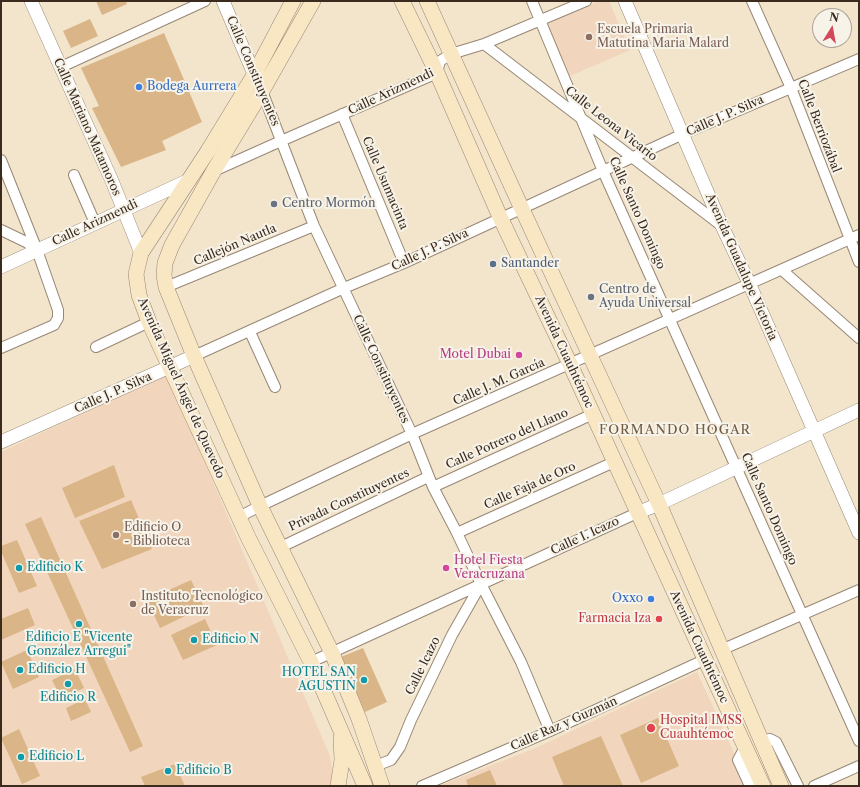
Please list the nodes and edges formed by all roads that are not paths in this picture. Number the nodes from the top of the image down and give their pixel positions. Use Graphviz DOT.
graph roads {
  1 [pos="31,1"];
  2 [pos="205,1"];
  3 [pos="223,1"];
  4 [pos="293,1"];
  5 [pos="313,1"];
  6 [pos="402,1"];
  7 [pos="427,1"];
  8 [pos="532,1"];
  9 [pos="586,1"];
  10 [pos="626,1"];
  11 [pos="752,1"];
  12 [pos="540,20"];
  13 [pos="484,44"];
  14 [pos="451,54"];
  15 [pos="859,59"];
  16 [pos="61,67"];
  17 [pos="437,74"];
  18 [pos="254,75"];
  19 [pos="791,88"];
  20 [pos="262,91"];
  21 [pos="342,114"];
  22 [pos="579,116"];
  23 [pos="683,134"];
  24 [pos="281,140"];
  25 [pos="633,157"];
  26 [pos="1,160"];
  27 [pos="603,171"];
  28 [pos="213,172"];
  29 [pos="74,175"];
  30 [pos="189,180"];
  31 [pos="522,209"];
  32 [pos="123,210"];
  33 [pos="500,218"];
  34 [pos="95,223"];
  35 [pos="314,226"];
  36 [pos="722,226"];
  37 [pos="1,230"];
  38 [pos="859,235"];
  39 [pos="849,239"];
  40 [pos="37,250"];
  41 [pos="141,253"];
  42 [pos="404,262"];
  43 [pos="859,262"];
  44 [pos="1,267"];
  45 [pos="782,270"];
  46 [pos="749,283"];
  47 [pos="166,287"];
  48 [pos="344,288"];
  49 [pos="670,319"];
  50 [pos="149,322"];
  51 [pos="250,332"];
  52 [pos="859,338"];
  53 [pos="96,347"];
  54 [pos="1,348"];
  55 [pos="590,355"];
  56 [pos="194,356"];
  57 [pos="570,364"];
  58 [pos="171,368"];
  59 [pos="275,387"];
  60 [pos="859,410"];
  61 [pos="593,414"];
  62 [pos="814,432"];
  63 [pos="412,434"];
  64 [pos="2,440"];
  65 [pos="614,462"];
  66 [pos="736,468"];
  67 [pos="428,477"];
  68 [pos="433,487"];
  69 [pos="659,504"];
  70 [pos="260,506"];
  71 [pos="637,513"];
  72 [pos="239,517"];
  73 [pos="457,533"];
  74 [pos="859,533"];
  75 [pos="281,546"];
  76 [pos="481,584"];
  77 [pos="859,590"];
  78 [pos="802,616"];
  79 [pos="721,650"];
  80 [pos="332,653"];
  81 [pos="704,660"];
  82 [pos="311,662"];
  83 [pos="340,728"];
  84 [pos="550,731"];
  85 [pos="761,741"];
  86 [pos="859,741"];
  87 [pos="347,745"];
  88 [pos="745,747"];
  89 [pos="391,760"];
  90 [pos="375,766"];
  91 [pos="859,766"];
  92 [pos="380,785"];
  93 [pos="338,786"];
  94 [pos="365,786"];
  95 [pos="422,786"];
  96 [pos="750,786"];
  97 [pos="763,786"];
  98 [pos="781,786"];
  99 [pos="798,786"];
  100 [pos="814,786"];
  1 -- 16 [label="street, Calle Mariano Matamoros"];
  2 -- 16 [label="street"];
  3 -- 18 [label="street, Calle Constituyentes"];
  4 -- 18 [label="main road, Avenida Miguel Ángel de Quevedo"];
  5 -- 20 [label="main road, Avenida Miguel Ángel de Quevedo"];
  6 -- 17 [label="main road, Avenida Cuauhtémoc"];
  7 -- 14 [label="main road, Avenida Cuauhtémoc"];
  8 -- 12 [label="street, Calle Santo Domingo"];
  9 -- 12 [label="street"];
  10 -- 23 [label="street, Avenida Guadalupe Victoria"];
  11 -- 19 [label="street, Calle Berriozábal"];
  12 -- 13 [label="street"];
  12 -- 22 [label="street, Calle Santo Domingo"];
  13 -- 14 [label="street"];
  13 -- 22 [label="street, Calle Leona Vicario"];
  14 -- 17 [label="street, Calle Arizmendi"];
  14 -- 31 [label="main road, Avenida Cuauhtémoc"];
  15 -- 19 [label="street, Calle J. P. Silva"];
  16 -- 32 [label="street, Calle Mariano Matamoros"];
  17 -- 21 [label="street, Calle Arizmendi"];
  17 -- 33 [label="main road, Avenida Cuauhtémoc"];
  18 -- 20 [label="street, Calle Constituyentes"];
  18 -- 30 [label="main road, Avenida Miguel Ángel de Quevedo"];
  19 -- 23 [label="street, Calle J. P. Silva"];
  19 -- 39 [label="street, Calle Berriozábal"];
  20 -- 24 [label="street, Calle Constituyentes"];
  20 -- 28 [label="main road, Avenida Miguel Ángel de Quevedo"];
  21 -- 24 [label="street, Calle Arizmendi"];
  21 -- 42 [label="street, Calle Usumacinta"];
  22 -- 25 [label="street, Calle Leona Vicario"];
  22 -- 27 [label="street, Calle Santo Domingo"];
  23 -- 25 [label="street, Calle J. P. Silva"];
  23 -- 36 [label="street, Avenida Guadalupe Victoria"];
  24 -- 28 [label="street, Calle Arizmendi"];
  24 -- 35 [label="street, Calle Constituyentes"];
  25 -- 27 [label="street, Calle J. P. Silva"];
  25 -- 36 [label="street, Calle Leona Vicario"];
  26 -- 40 [label="street"];
  27 -- 31 [label="street, Calle J. P. Silva"];
  27 -- 49 [label="street, Calle Santo Domingo"];
  28 -- 47 [label="main road, Avenida Miguel Ángel de Quevedo"];
  29 -- 34 [label="street"];
  30 -- 32 [label="street, Calle Arizmendi"];
  30 -- 41 [label="main road, Avenida Miguel Ángel de Quevedo"];
  31 -- 33 [label="street, Calle J. P. Silva"];
  31 -- 55 [label="main road, Avenida Cuauhtémoc"];
  32 -- 34 [label="street, Calle Arizmendi"];
  32 -- 41 [label="street, Calle Mariano Matamoros"];
  33 -- 42 [label="street, Calle J. P. Silva"];
  33 -- 57 [label="main road, Avenida Cuauhtémoc"];
  34 -- 40 [label="street, Calle Arizmendi"];
  35 -- 47 [label="street, Callejón Nautla"];
  35 -- 48 [label="street, Calle Constituyentes"];
  36 -- 46 [label="street, Avenida Guadalupe Victoria"];
  37 -- 40 [label="street"];
  38 -- 39 [label="street, Calle J. M. García"];
  39 -- 43 [label="street, Calle Berriozábal"];
  39 -- 45 [label="street, Calle J. M. García"];
  40 -- 44 [label="street, Calle Arizmendi"];
  40 -- 54 [label="street"];
  41 -- 50 [label="main road, Avenida Miguel Ángel de Quevedo"];
  42 -- 48 [label="street, Calle J. P. Silva"];
  45 -- 46 [label="street, Calle J. M. García"];
  45 -- 52 [label="street"];
  46 -- 49 [label="street, Calle J. M. García"];
  46 -- 62 [label="street, Avenida Guadalupe Victoria"];
  47 -- 56 [label="main road, Avenida Miguel Ángel de Quevedo"];
  48 -- 51 [label="street, Calle J. P. Silva"];
  48 -- 63 [label="street, Calle Constituyentes"];
  49 -- 55 [label="street, Calle J. M. García"];
  49 -- 66 [label="street, Calle Santo Domingo"];
  50 -- 53 [label="street"];
  50 -- 58 [label="main road, Avenida Miguel Ángel de Quevedo"];
  51 -- 56 [label="street, Calle J. P. Silva"];
  51 -- 59 [label="street"];
  55 -- 57 [label="street, Calle J. M. García"];
  55 -- 69 [label="main road, Avenida Cuauhtémoc"];
  56 -- 58 [label="street, Calle J. P. Silva"];
  56 -- 70 [label="main road, Avenida Miguel Ángel de Quevedo"];
  57 -- 61 [label="main road, Avenida Cuauhtémoc"];
  57 -- 63 [label="street, Calle J. M. García"];
  58 -- 64 [label="street, Calle J. P. Silva"];
  58 -- 72 [label="main road, Avenida Miguel Ángel de Quevedo"];
  60 -- 62 [label="street, Calle I. Icazo"];
  61 -- 65 [label="main road, Avenida Cuauhtémoc"];
  61 -- 68 [label="street, Calle Potrero del Llano"];
  62 -- 66 [label="street, Calle I. Icazo"];
  62 -- 74 [label="street, Avenida Guadalupe Victoria"];
  63 -- 67 [label="street, Calle Constituyentes"];
  63 -- 70 [label="street, Calle J. M. García"];
  65 -- 71 [label="main road, Avenida Cuauhtémoc"];
  65 -- 73 [label="street, Calle Faja de Oro"];
  66 -- 69 [label="street, Calle I. Icazo"];
  66 -- 78 [label="street, Calle Santo Domingo"];
  67 -- 68 [label="street, Calle Constituyentes"];
  67 -- 75 [label="street, Privada Constituyentes"];
  68 -- 73 [label="street, Calle Constituyentes"];
  69 -- 71 [label="street, Calle I. Icazo"];
  69 -- 79 [label="main road, Avenida Cuauhtémoc"];
  70 -- 72 [label="street, Calle J. M. García"];
  70 -- 75 [label="main road, Avenida Miguel Ángel de Quevedo"];
  71 -- 76 [label="street, Calle I. Icazo"];
  71 -- 81 [label="main road, Avenida Cuauhtémoc"];
  72 -- 82 [label="main road, Avenida Miguel Ángel de Quevedo"];
  73 -- 76 [label="street, Calle Constituyentes"];
  75 -- 80 [label="main road, Avenida Miguel Ángel de Quevedo"];
  76 -- 80 [label="street, Calle I. Icazo"];
  76 -- 84 [label="street, Calle Constituyentes"];
  76 -- 89 [label="street, Calle Icazo"];
  77 -- 78 [label="street"];
  78 -- 79 [label="street"];
  78 -- 86 [label="street, Calle Santo Domingo"];
  79 -- 85 [label="main road, Avenida Cuauhtémoc"];
  80 -- 82 [label="street, Calle I. Icazo"];
  80 -- 90 [label="main road, Avenida Miguel Ángel de Quevedo"];
  81 -- 84 [label="street, Calle Raz y Guzmán"];
  81 -- 88 [label="main road, Avenida Cuauhtémoc"];
  82 -- 83 [label="main road, Avenida Miguel Ángel de Quevedo"];
  83 -- 87 [label="main road, Avenida Miguel Ángel de Quevedo"];
  83 -- 93 [label="main road"];
  84 -- 95 [label="street, Calle Raz y Guzmán"];
  85 -- 98 [label="main road, Avenida Cuauhtémoc"];
  85 -- 99 [label="street"];
  87 -- 90 [label="main road"];
  87 -- 94 [label="main road, Avenida Miguel Ángel de Quevedo"];
  88 -- 96 [label="street"];
  88 -- 97 [label="main road, Avenida Cuauhtémoc"];
  89 -- 90 [label="street"];
  89 -- 92 [label="street, Calle Icazo"];
  90 -- 92 [label="main road, Avenida Miguel Ángel de Quevedo"];
  91 -- 100 [label="street"];
}
